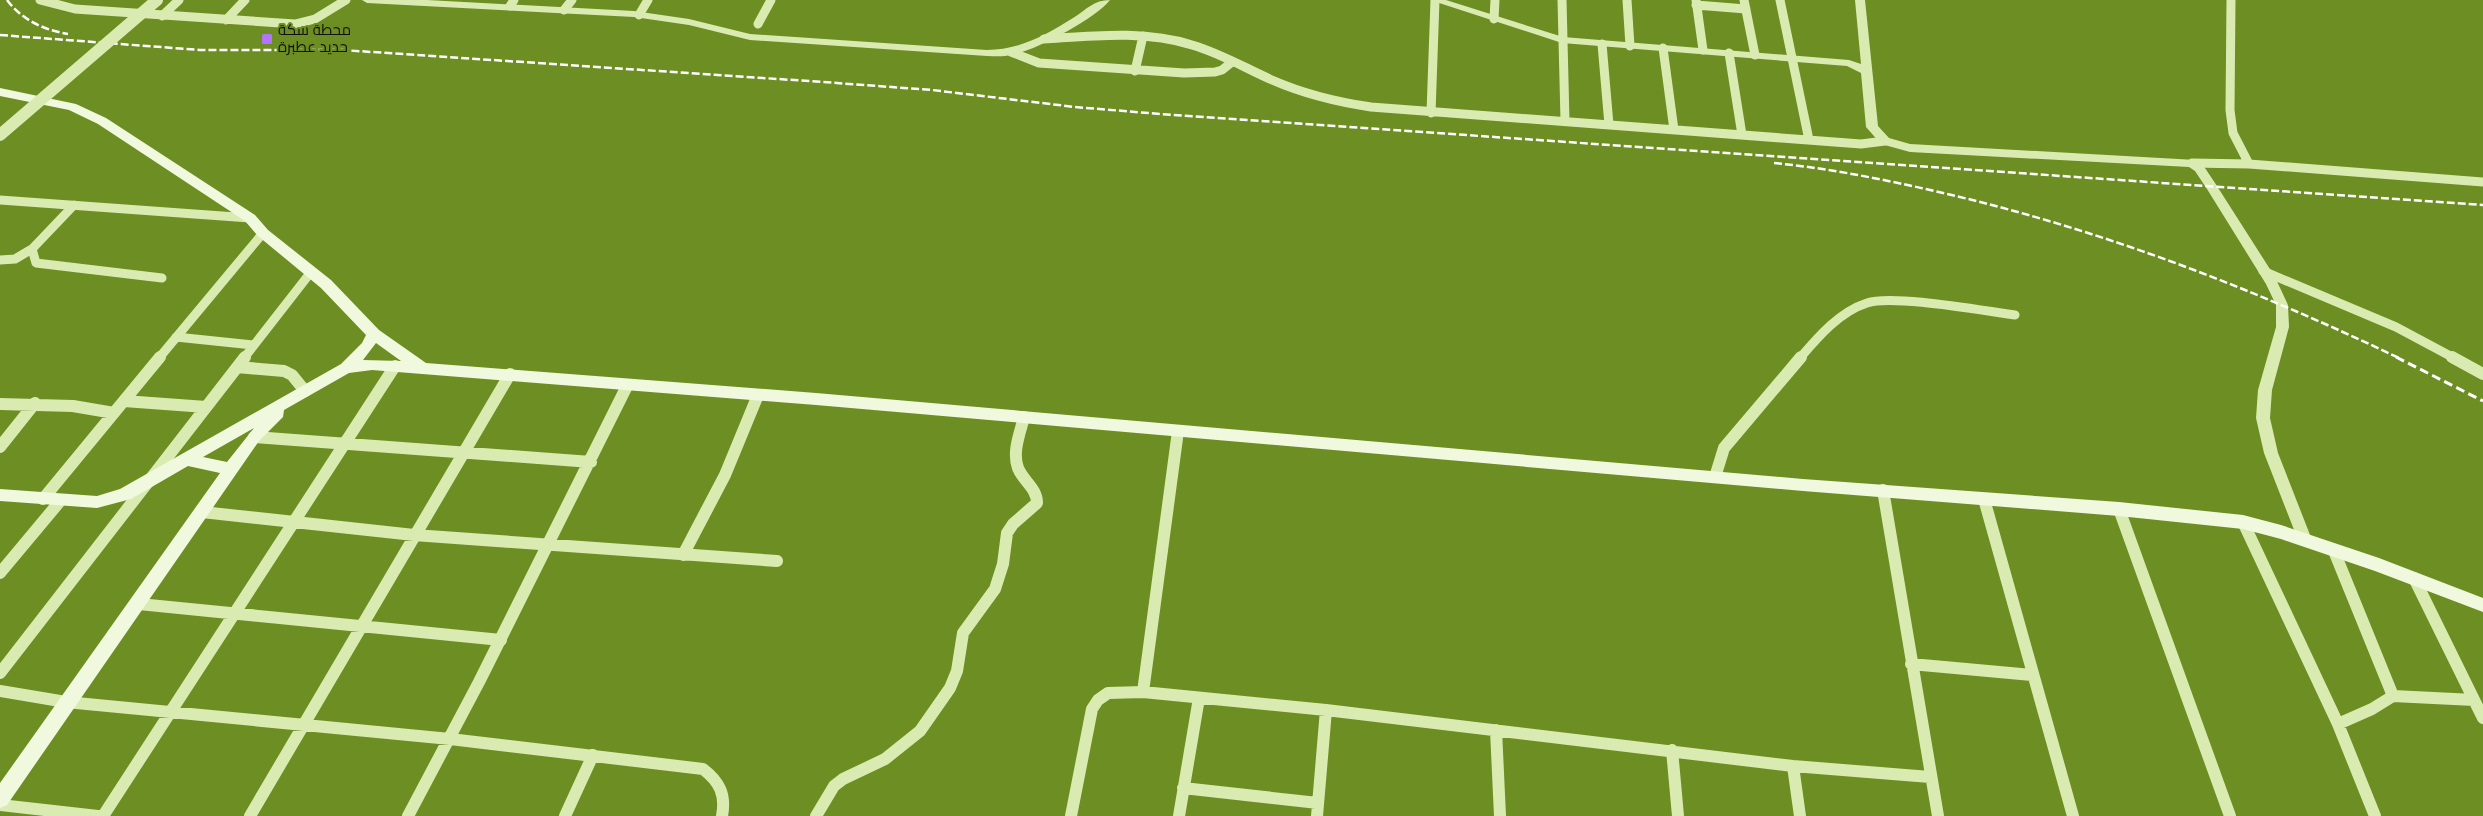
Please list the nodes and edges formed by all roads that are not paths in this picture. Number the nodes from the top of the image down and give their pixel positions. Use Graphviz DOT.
graph roads {
  1 [pos="40,0"];
  2 [pos="157,0"];
  3 [pos="179,0"];
  4 [pos="245,0"];
  5 [pos="346,0"];
  6 [pos="368,0"];
  7 [pos="572,0"];
  8 [pos="648,0"];
  9 [pos="771,0"];
  10 [pos="1105,0"];
  11 [pos="1435,0"];
  12 [pos="1495,0"];
  13 [pos="1562,0"];
  14 [pos="1627,0"];
  15 [pos="1780,0"];
  16 [pos="1860,0"];
  17 [pos="2231,0"];
  18 [pos="1696,2"];
  19 [pos="512,3"];
  20 [pos="1745,4"];
  21 [pos="564,10"];
  22 [pos="639,15"];
  23 [pos="162,16"];
  24 [pos="1494,19"];
  25 [pos="226,20"];
  26 [pos="758,24"];
  27 [pos="1143,36"];
  28 [pos="1044,39"];
  29 [pos="1562,40"];
  30 [pos="1602,44"];
  31 [pos="1630,46"];
  32 [pos="1663,48"];
  33 [pos="1703,50"];
  34 [pos="1011,52"];
  35 [pos="1729,53"];
  36 [pos="1755,55"];
  37 [pos="1791,58"];
  38 [pos="1865,58"];
  39 [pos="1232,62"];
  40 [pos="1849,63"];
  41 [pos="1135,71"];
  42 [pos="1867,72"];
  43 [pos="0,92"];
  44 [pos="1431,113"];
  45 [pos="1565,122"];
  46 [pos="1609,125"];
  47 [pos="1674,130"];
  48 [pos="1742,135"];
  49 [pos="0,136"];
  50 [pos="1809,140"];
  51 [pos="1885,141"];
  52 [pos="2192,163"];
  53 [pos="2249,164"];
  54 [pos="2483,182"];
  55 [pos="0,200"];
  56 [pos="74,206"];
  57 [pos="250,218"];
  58 [pos="263,233"];
  59 [pos="32,250"];
  60 [pos="4,260"];
  61 [pos="36,263"];
  62 [pos="2263,271"];
  63 [pos="312,272"];
  64 [pos="162,278"];
  65 [pos="2015,315"];
  66 [pos="374,334"];
  67 [pos="176,337"];
  68 [pos="253,345"];
  69 [pos="395,366"];
  70 [pos="237,367"];
  71 [pos="422,367"];
  72 [pos="346,368"];
  73 [pos="510,374"];
  74 [pos="2483,374"];
  75 [pos="627,386"];
  76 [pos="298,395"];
  77 [pos="758,395"];
  78 [pos="124,401"];
  79 [pos="35,403"];
  80 [pos="0,404"];
  81 [pos="206,407"];
  82 [pos="114,413"];
  83 [pos="1024,417"];
  84 [pos="1178,431"];
  85 [pos="254,436"];
  86 [pos="347,443"];
  87 [pos="0,447"];
  88 [pos="465,452"];
  89 [pos="186,459"];
  90 [pos="591,462"];
  91 [pos="231,469"];
  92 [pos="1715,477"];
  93 [pos="146,483"];
  94 [pos="1882,490"];
  95 [pos="0,495"];
  96 [pos="43,499"];
  97 [pos="1984,499"];
  98 [pos="61,500"];
  99 [pos="2119,510"];
  100 [pos="202,512"];
  101 [pos="294,522"];
  102 [pos="2243,522"];
  103 [pos="414,536"];
  104 [pos="2305,540"];
  105 [pos="548,545"];
  106 [pos="2334,551"];
  107 [pos="683,554"];
  108 [pos="777,561"];
  109 [pos="0,572"];
  110 [pos="2414,578"];
  111 [pos="139,604"];
  112 [pos="2483,605"];
  113 [pos="233,614"];
  114 [pos="362,626"];
  115 [pos="501,640"];
  116 [pos="1911,664"];
  117 [pos="0,673"];
  118 [pos="2032,675"];
  119 [pos="0,691"];
  120 [pos="1143,692"];
  121 [pos="2392,696"];
  122 [pos="1199,698"];
  123 [pos="2474,700"];
  124 [pos="66,702"];
  125 [pos="1326,710"];
  126 [pos="168,713"];
  127 [pos="2483,718"];
  128 [pos="304,724"];
  129 [pos="2338,724"];
  130 [pos="1496,730"];
  131 [pos="450,739"];
  132 [pos="1672,750"];
  133 [pos="593,755"];
  134 [pos="1793,766"];
  135 [pos="1930,777"];
  136 [pos="1184,788"];
  137 [pos="0,799"];
  138 [pos="0,806"];
  139 [pos="1318,809"];
  140 [pos="98,816"];
  141 [pos="103,816"];
  142 [pos="250,816"];
  143 [pos="408,816"];
  144 [pos="565,816"];
  145 [pos="722,816"];
  146 [pos="816,816"];
  147 [pos="1071,816"];
  148 [pos="1179,816"];
  149 [pos="1500,816"];
  150 [pos="1678,816"];
  151 [pos="1800,816"];
  152 [pos="1938,816"];
  153 [pos="2073,816"];
  154 [pos="2230,816"];
  155 [pos="2375,816"];
  1 -- 23 [label="street"];
  2 -- 49 [label="street, bridge"];
  3 -- 23 [label="street"];
  4 -- 25 [label="street"];
  5 -- 25 [label="street"];
  6 -- 19 [label="street"];
  7 -- 21 [label="street"];
  8 -- 22 [label="street"];
  9 -- 26 [label="street"];
  10 -- 28 [label="street"];
  11 -- 24 [label="street"];
  11 -- 44 [label="street"];
  12 -- 24 [label="street"];
  13 -- 29 [label="street"];
  14 -- 31 [label="street"];
  15 -- 37 [label="street"];
  16 -- 38 [label="street"];
  17 -- 53 [label="street"];
  18 -- 20 [label="street"];
  18 -- 33 [label="street"];
  19 -- 21 [label="street"];
  20 -- 36 [label="street"];
  21 -- 22 [label="street"];
  22 -- 34 [label="street"];
  23 -- 25 [label="street"];
  24 -- 29 [label="street"];
  27 -- 28 [label="street"];
  27 -- 39 [label="street"];
  27 -- 41 [label="street"];
  28 -- 34 [label="street"];
  29 -- 30 [label="street"];
  29 -- 45 [label="street"];
  30 -- 31 [label="street"];
  30 -- 46 [label="street"];
  31 -- 32 [label="street"];
  32 -- 33 [label="street"];
  32 -- 47 [label="street"];
  33 -- 35 [label="street"];
  34 -- 41 [label="street"];
  35 -- 36 [label="street"];
  35 -- 48 [label="street"];
  36 -- 37 [label="street"];
  37 -- 40 [label="street"];
  37 -- 50 [label="street"];
  38 -- 40 [label="street"];
  38 -- 42 [label="street"];
  39 -- 41 [label="street"];
  39 -- 44 [label="street"];
  40 -- 42 [label="street"];
  42 -- 51 [label="street"];
  43 -- 57 [label="main road"];
  44 -- 45 [label="street"];
  45 -- 46 [label="street"];
  46 -- 47 [label="street"];
  47 -- 48 [label="street"];
  48 -- 50 [label="street"];
  50 -- 51 [label="street"];
  51 -- 52 [label="street"];
  52 -- 53 [label="street"];
  52 -- 62 [label="street"];
  53 -- 54 [label="street"];
  55 -- 56 [label="street"];
  56 -- 57 [label="street"];
  56 -- 59 [label="street"];
  57 -- 58 [label="main road"];
  58 -- 63 [label="main road"];
  58 -- 67 [label="street"];
  59 -- 60 [label="street"];
  59 -- 61 [label="street"];
  60 -- 61 [label="street"];
  61 -- 64 [label="street"];
  62 -- 74 [label="street"];
  62 -- 104 [label="street"];
  63 -- 66 [label="main road"];
  63 -- 68 [label="street"];
  65 -- 92 [label="street"];
  66 -- 71 [label="main road"];
  66 -- 72 [label="main road"];
  67 -- 68 [label="street"];
  67 -- 78 [label="street"];
  68 -- 70 [label="street"];
  69 -- 71 [label="main road"];
  69 -- 72 [label="main road"];
  69 -- 86 [label="street"];
  70 -- 76 [label="street"];
  70 -- 81 [label="street"];
  71 -- 73 [label="main road"];
  72 -- 76 [label="main road"];
  73 -- 75 [label="main road"];
  73 -- 88 [label="street"];
  75 -- 77 [label="main road"];
  75 -- 90 [label="street"];
  76 -- 85 [label="main road"];
  76 -- 89 [label="main road"];
  77 -- 83 [label="main road"];
  77 -- 107 [label="street"];
  78 -- 81 [label="street"];
  78 -- 82 [label="street"];
  79 -- 80 [label="street"];
  79 -- 82 [label="street"];
  79 -- 87 [label="street"];
  81 -- 93 [label="street"];
  82 -- 96 [label="street"];
  83 -- 84 [label="main road"];
  83 -- 146 [label="street"];
  84 -- 92 [label="main road"];
  84 -- 120 [label="street"];
  85 -- 86 [label="street"];
  85 -- 91 [label="main road"];
  86 -- 88 [label="street"];
  86 -- 101 [label="street"];
  88 -- 90 [label="street"];
  88 -- 103 [label="street"];
  89 -- 91 [label="main road"];
  89 -- 93 [label="main road"];
  90 -- 105 [label="street"];
  91 -- 100 [label="main road"];
  92 -- 94 [label="main road"];
  93 -- 98 [label="main road"];
  93 -- 117 [label="street"];
  94 -- 97 [label="main road"];
  94 -- 116 [label="street"];
  95 -- 96 [label="main road"];
  96 -- 98 [label="main road"];
  97 -- 99 [label="main road"];
  97 -- 118 [label="street"];
  98 -- 109 [label="street"];
  99 -- 102 [label="main road"];
  99 -- 154 [label="street"];
  100 -- 101 [label="street"];
  100 -- 111 [label="main road"];
  101 -- 103 [label="street"];
  101 -- 113 [label="street"];
  102 -- 104 [label="main road"];
  102 -- 129 [label="street"];
  103 -- 105 [label="street"];
  103 -- 114 [label="street"];
  104 -- 106 [label="main road"];
  105 -- 107 [label="street"];
  105 -- 115 [label="street"];
  106 -- 110 [label="main road"];
  106 -- 121 [label="street"];
  107 -- 108 [label="street"];
  110 -- 112 [label="main road"];
  110 -- 123 [label="street"];
  111 -- 113 [label="street"];
  111 -- 124 [label="main road"];
  113 -- 114 [label="street"];
  113 -- 126 [label="street"];
  114 -- 115 [label="street"];
  114 -- 128 [label="street"];
  115 -- 131 [label="street"];
  116 -- 118 [label="street"];
  116 -- 135 [label="street"];
  118 -- 153 [label="street"];
  119 -- 124 [label="street"];
  120 -- 122 [label="street"];
  120 -- 147 [label="street"];
  121 -- 123 [label="street"];
  121 -- 129 [label="street"];
  122 -- 125 [label="street"];
  122 -- 136 [label="street"];
  123 -- 127 [label="street"];
  124 -- 126 [label="street"];
  124 -- 137 [label="main road"];
  125 -- 130 [label="street"];
  125 -- 139 [label="street"];
  126 -- 128 [label="street"];
  126 -- 141 [label="street"];
  128 -- 131 [label="street"];
  128 -- 142 [label="street"];
  129 -- 155 [label="street"];
  130 -- 132 [label="street"];
  130 -- 149 [label="street"];
  131 -- 133 [label="street"];
  131 -- 143 [label="street"];
  132 -- 134 [label="street"];
  132 -- 150 [label="street"];
  133 -- 144 [label="street"];
  133 -- 145 [label="street"];
  134 -- 135 [label="street"];
  134 -- 151 [label="street"];
  135 -- 152 [label="street"];
  136 -- 139 [label="street"];
  136 -- 148 [label="street"];
  138 -- 140 [label="street"];
}
